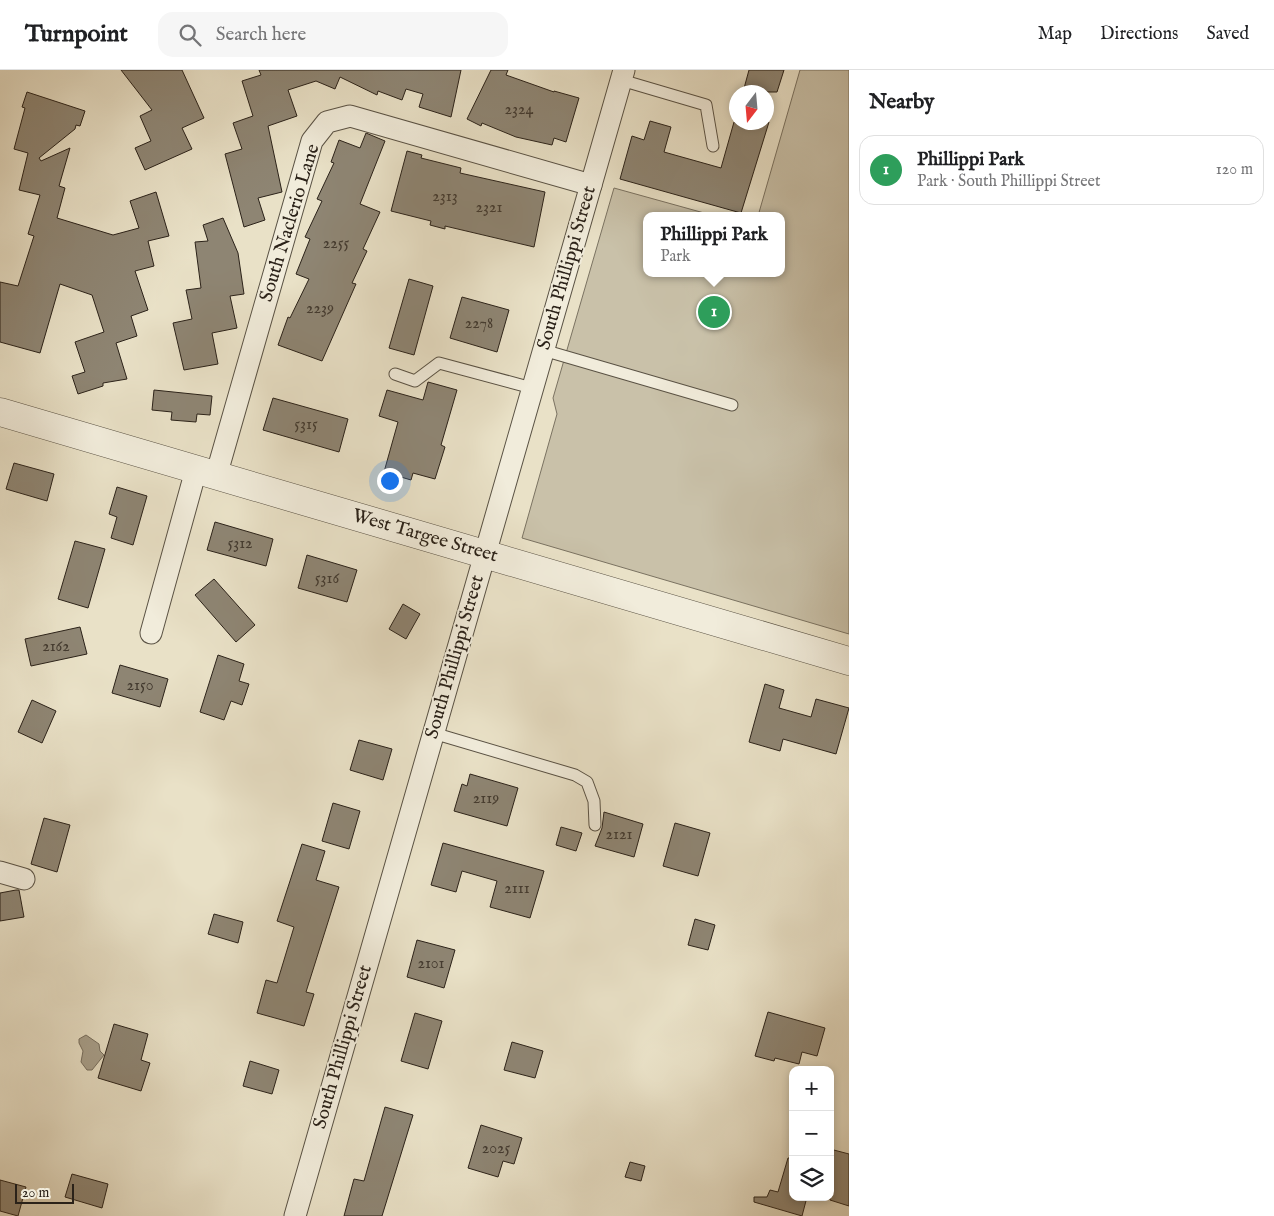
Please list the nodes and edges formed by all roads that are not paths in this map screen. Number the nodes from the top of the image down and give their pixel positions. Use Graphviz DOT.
graph roads {
  1 [pos="622,75"];
  2 [pos="713,146"];
  3 [pos="591,185"];
  4 [pos="543,350"];
  5 [pos="395,374"];
  6 [pos="532,388"];
  7 [pos="732,404"];
  8 [pos="0,412"];
  9 [pos="206,473"];
  10 [pos="485,554"];
  11 [pos="151,633"];
  12 [pos="849,661"];
  13 [pos="433,733"];
  14 [pos="594,825"];
  15 [pos="0,872"];
  16 [pos="24,879"];
  17 [pos="295,1216"];
  1 -- 2 [label="lane"];
  1 -- 3 [label="street, South Phillippi Street"];
  3 -- 4 [label="street, South Phillippi Street"];
  3 -- 9 [label="street, South Naclerio Lane"];
  4 -- 6 [label="street, South Phillippi Street"];
  4 -- 7 [label="lane"];
  5 -- 6 [label="lane"];
  6 -- 10 [label="street, South Phillippi Street"];
  8 -- 9 [label="street, West Targee Street"];
  9 -- 10 [label="street, West Targee Street"];
  9 -- 11 [label="street, South Naclerio Lane"];
  10 -- 12 [label="street, West Targee Street"];
  10 -- 13 [label="street, South Phillippi Street"];
  13 -- 14 [label="lane"];
  13 -- 17 [label="street, South Phillippi Street"];
  15 -- 16 [label="street"];
}
